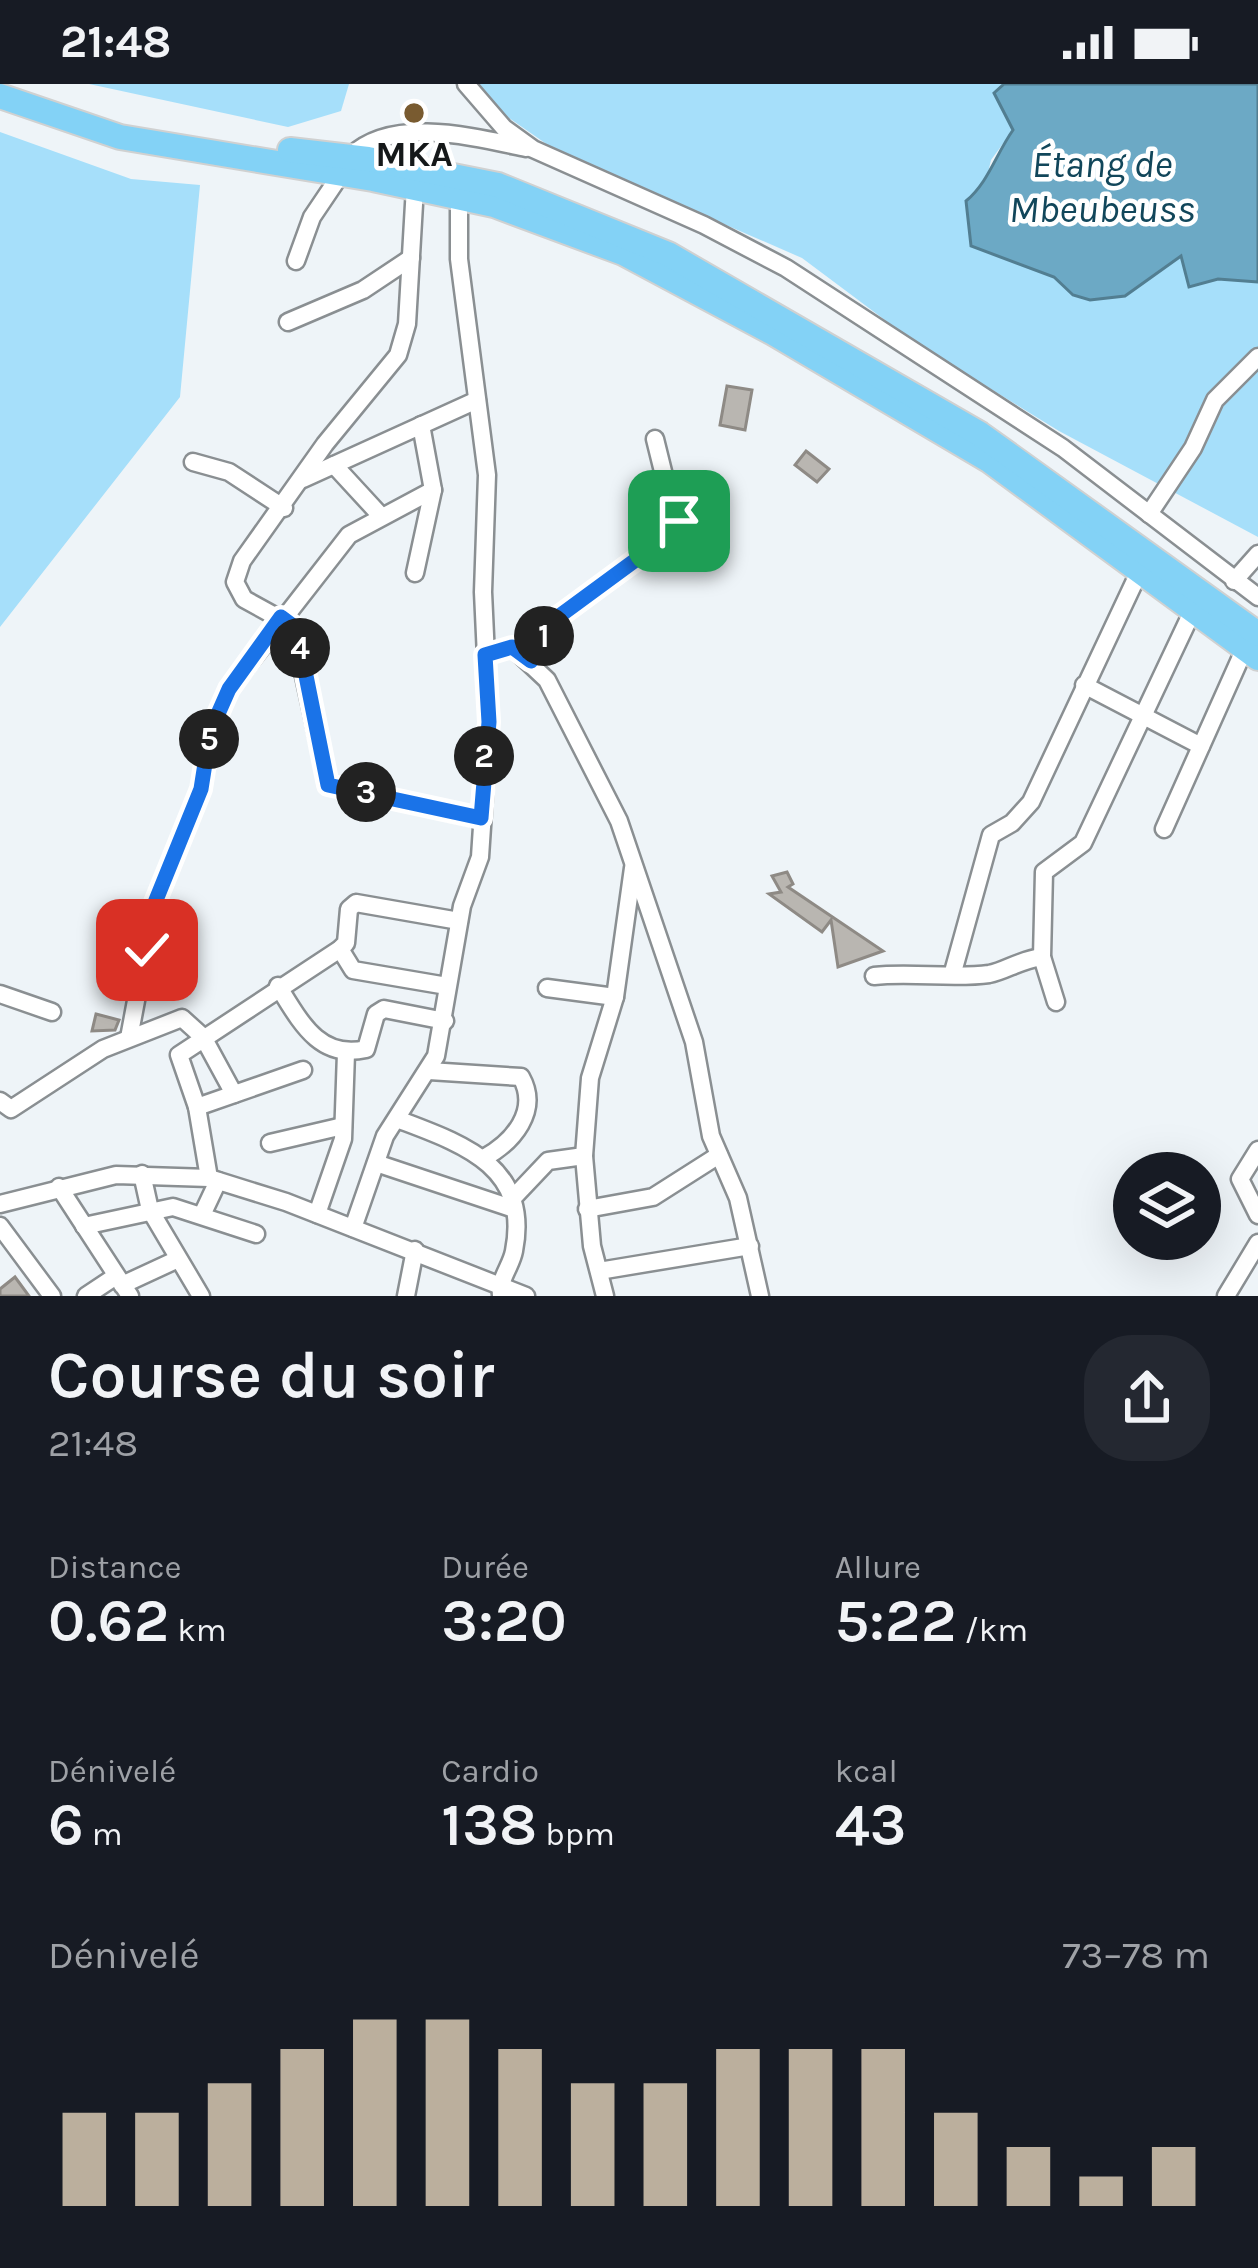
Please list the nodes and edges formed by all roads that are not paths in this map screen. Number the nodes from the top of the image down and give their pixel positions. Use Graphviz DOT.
graph roads {
  1 [pos="8,84"];
  2 [pos="466,84"];
  3 [pos="0,96"];
  4 [pos="533,149"];
  5 [pos="346,165"];
  6 [pos="415,188"];
  7 [pos="459,197"];
  8 [pos="411,258"];
  9 [pos="296,261"];
  10 [pos="288,322"];
  11 [pos="1258,357"];
  12 [pos="477,400"];
  13 [pos="421,425"];
  14 [pos="655,439"];
  15 [pos="193,462"];
  16 [pos="334,465"];
  17 [pos="299,481"];
  18 [pos="433,490"];
  19 [pos="284,508"];
  20 [pos="1149,514"];
  21 [pos="381,516"];
  22 [pos="1258,554"];
  23 [pos="1141,568"];
  24 [pos="415,573"];
  25 [pos="1234,581"];
  26 [pos="1258,597"];
  27 [pos="1194,608"];
  28 [pos="281,617"];
  29 [pos="1254,647"];
  30 [pos="485,655"];
  31 [pos="531,661"];
  32 [pos="1084,685"];
  33 [pos="1141,718"];
  34 [pos="1202,746"];
  35 [pos="481,818"];
  36 [pos="1164,829"];
  37 [pos="634,867"];
  38 [pos="459,921"];
  39 [pos="340,949"];
  40 [pos="1042,958"];
  41 [pos="953,972"];
  42 [pos="874,976"];
  43 [pos="278,986"];
  44 [pos="447,986"];
  45 [pos="547,988"];
  46 [pos="0,994"];
  47 [pos="615,997"];
  48 [pos="1057,1001"];
  49 [pos="52,1012"];
  50 [pos="446,1021"];
  51 [pos="202,1036"];
  52 [pos="129,1038"];
  53 [pos="346,1053"];
  54 [pos="303,1070"];
  55 [pos="429,1071"];
  56 [pos="234,1094"];
  57 [pos="0,1101"];
  58 [pos="197,1107"];
  59 [pos="397,1119"];
  60 [pos="344,1126"];
  61 [pos="270,1143"];
  62 [pos="1258,1150"];
  63 [pos="719,1155"];
  64 [pos="584,1156"];
  65 [pos="484,1158"];
  66 [pos="376,1163"];
  67 [pos="142,1174"];
  68 [pos="213,1180"];
  69 [pos="59,1187"];
  70 [pos="0,1204"];
  71 [pos="513,1204"];
  72 [pos="587,1209"];
  73 [pos="150,1210"];
  74 [pos="317,1214"];
  75 [pos="202,1215"];
  76 [pos="1258,1215"];
  77 [pos="0,1226"];
  78 [pos="84,1226"];
  79 [pos="353,1228"];
  80 [pos="256,1234"];
  81 [pos="1258,1243"];
  82 [pos="750,1246"];
  83 [pos="416,1250"];
  84 [pos="176,1260"];
  85 [pos="598,1271"];
  86 [pos="123,1285"];
  87 [pos="500,1290"];
  88 [pos="49,1295"];
  89 [pos="86,1296"];
  90 [pos="201,1296"];
  91 [pos="406,1296"];
  92 [pos="526,1296"];
  93 [pos="605,1296"];
  94 [pos="760,1296"];
  95 [pos="1226,1296"];
  1 -- 5 [label="highway"];
  2 -- 4 [label="street"];
  3 -- 5 [label="highway"];
  4 -- 5 [label="street"];
  4 -- 20 [label="street"];
  5 -- 6 [label="highway"];
  5 -- 9 [label="street"];
  5 -- 29 [label="highway"];
  6 -- 7 [label="highway"];
  6 -- 8 [label="street"];
  7 -- 12 [label="street"];
  7 -- 23 [label="highway"];
  8 -- 10 [label="street"];
  8 -- 17 [label="street"];
  11 -- 20 [label="street"];
  12 -- 13 [label="street"];
  12 -- 30 [label="street"];
  13 -- 16 [label="street"];
  13 -- 18 [label="street"];
  14 -- 31 [label="street"];
  15 -- 19 [label="street"];
  16 -- 17 [label="street"];
  16 -- 21 [label="street"];
  17 -- 19 [label="street"];
  18 -- 21 [label="street"];
  18 -- 24 [label="street"];
  19 -- 28 [label="street"];
  20 -- 25 [label="street"];
  21 -- 28 [label="street"];
  22 -- 25 [label="street"];
  23 -- 27 [label="highway"];
  23 -- 32 [label="street"];
  25 -- 26 [label="street"];
  27 -- 29 [label="highway"];
  27 -- 33 [label="street"];
  28 -- 35 [label="street"];
  28 -- 52 [label="street"];
  29 -- 34 [label="street"];
  30 -- 31 [label="street"];
  30 -- 35 [label="street"];
  31 -- 37 [label="street"];
  32 -- 33 [label="street"];
  32 -- 41 [label="street"];
  33 -- 34 [label="street"];
  33 -- 40 [label="street"];
  34 -- 36 [label="street"];
  35 -- 38 [label="street"];
  37 -- 47 [label="street"];
  37 -- 63 [label="street"];
  38 -- 39 [label="street"];
  38 -- 44 [label="street"];
  39 -- 43 [label="street"];
  39 -- 44 [label="street"];
  40 -- 41 [label="street"];
  40 -- 48 [label="street"];
  41 -- 42 [label="street"];
  43 -- 51 [label="street"];
  43 -- 53 [label="street"];
  44 -- 50 [label="street"];
  45 -- 47 [label="street"];
  46 -- 49 [label="street"];
  47 -- 64 [label="street"];
  50 -- 53 [label="street"];
  50 -- 55 [label="street"];
  51 -- 52 [label="street"];
  51 -- 56 [label="street"];
  51 -- 58 [label="street"];
  52 -- 57 [label="street"];
  53 -- 60 [label="street"];
  54 -- 56 [label="street"];
  55 -- 59 [label="street"];
  55 -- 65 [label="street"];
  56 -- 58 [label="street"];
  58 -- 68 [label="street"];
  59 -- 65 [label="street"];
  59 -- 66 [label="street"];
  60 -- 61 [label="street"];
  60 -- 74 [label="street"];
  62 -- 76 [label="street"];
  63 -- 72 [label="street"];
  63 -- 82 [label="street"];
  64 -- 71 [label="street"];
  64 -- 72 [label="street"];
  65 -- 71 [label="street"];
  66 -- 71 [label="street"];
  66 -- 79 [label="street"];
  67 -- 68 [label="street"];
  67 -- 69 [label="street"];
  67 -- 73 [label="street"];
  68 -- 74 [label="street"];
  68 -- 75 [label="street"];
  69 -- 70 [label="street"];
  69 -- 78 [label="street"];
  71 -- 87 [label="street"];
  72 -- 85 [label="street"];
  73 -- 75 [label="street"];
  73 -- 78 [label="street"];
  73 -- 84 [label="street"];
  74 -- 79 [label="street"];
  75 -- 80 [label="street"];
  77 -- 88 [label="street"];
  78 -- 86 [label="street"];
  79 -- 83 [label="street"];
  81 -- 95 [label="street"];
  82 -- 85 [label="street"];
  82 -- 94 [label="street"];
  83 -- 87 [label="street"];
  83 -- 91 [label="street"];
  84 -- 86 [label="street"];
  84 -- 90 [label="street"];
  85 -- 93 [label="street"];
  86 -- 89 [label="street"];
  87 -- 92 [label="street"];
}
